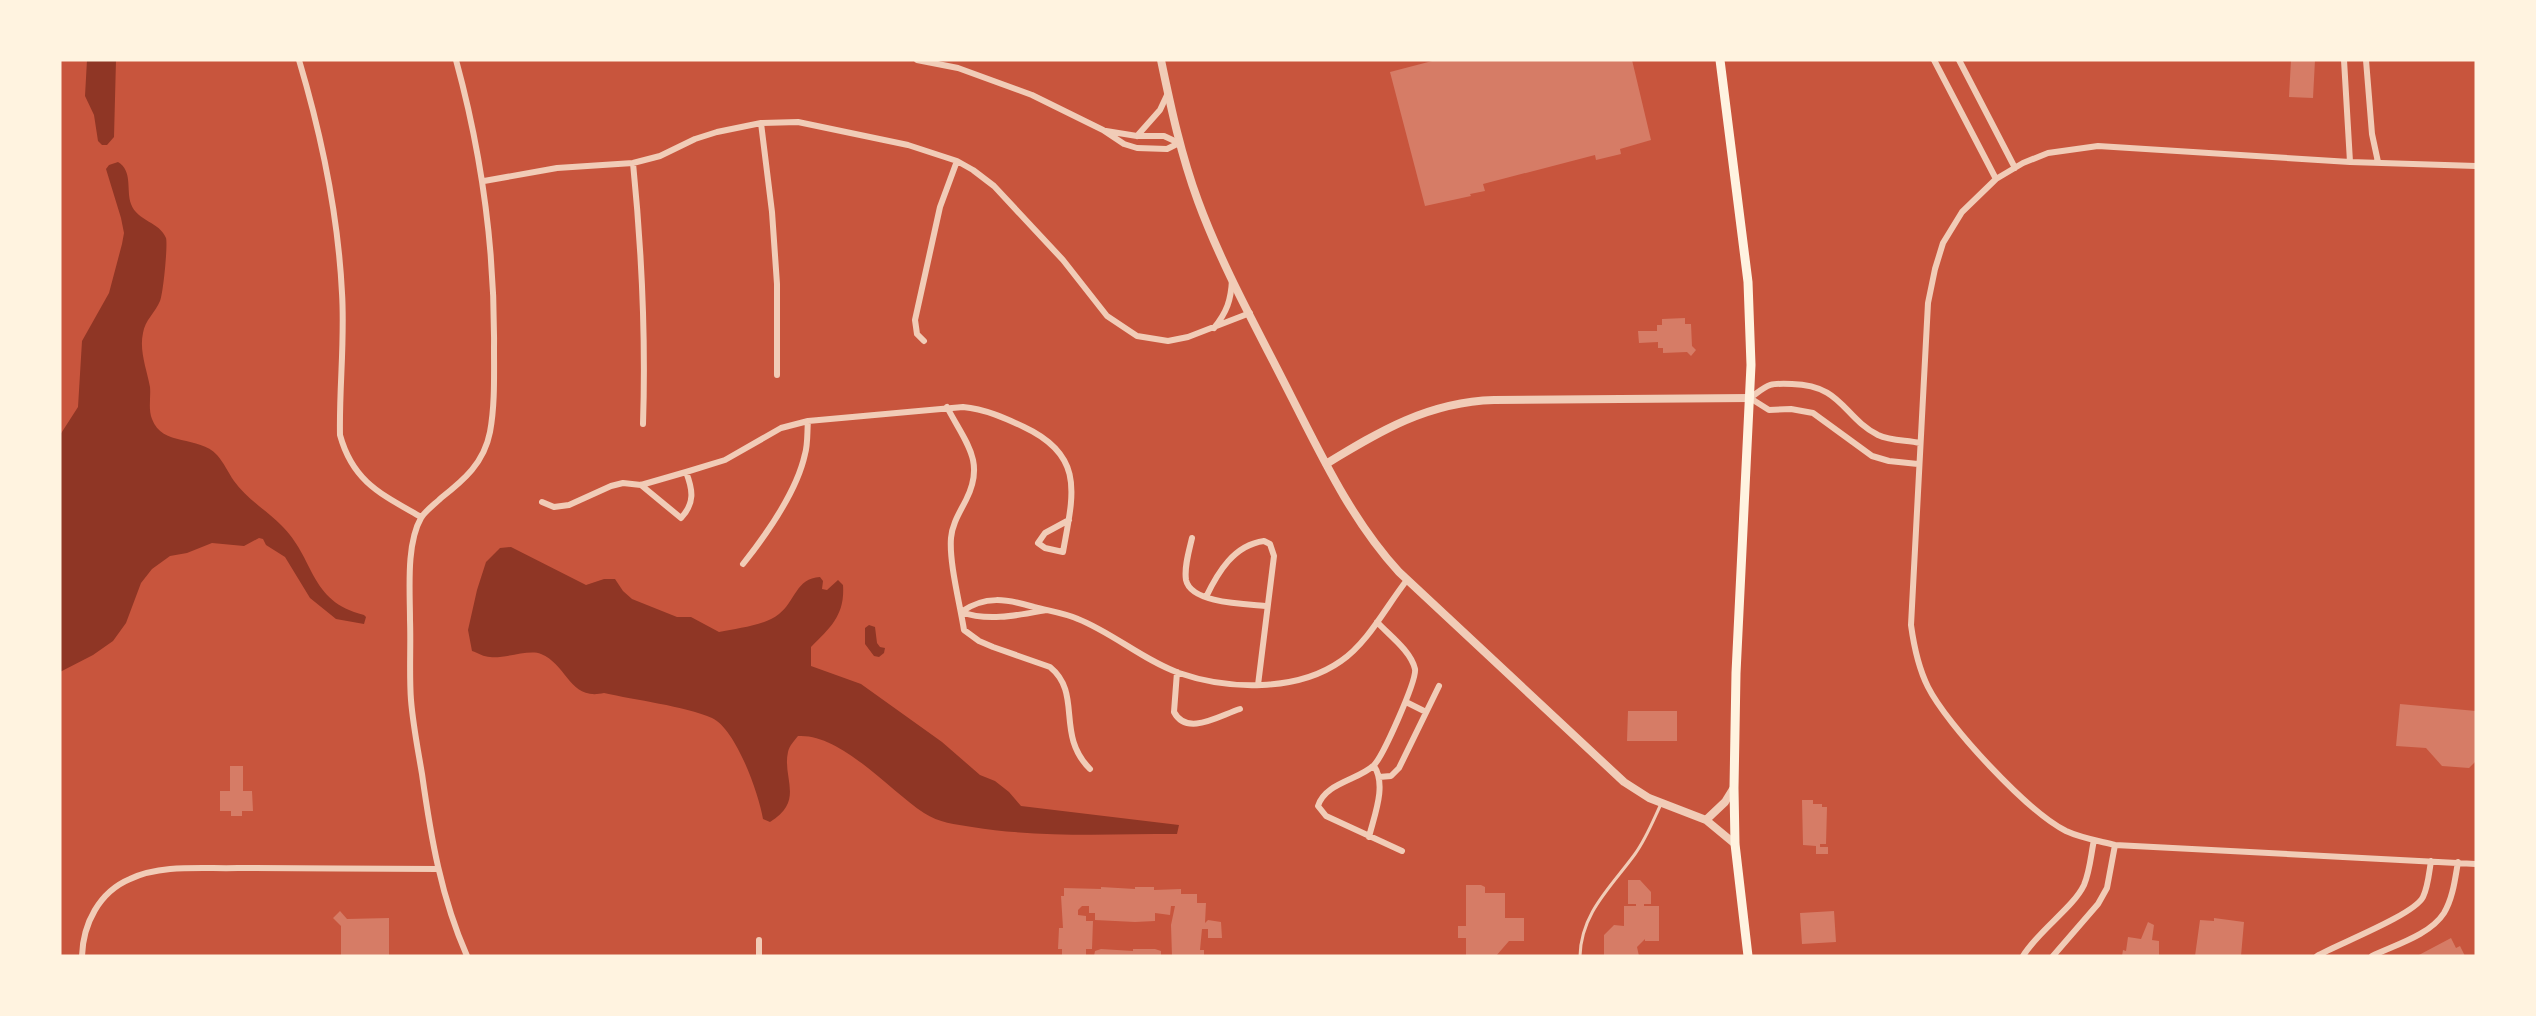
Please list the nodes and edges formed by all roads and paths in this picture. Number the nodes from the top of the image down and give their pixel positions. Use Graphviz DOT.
graph roads {
  1 [pos="299,60"];
  2 [pos="456,60"];
  3 [pos="917,60"];
  4 [pos="1161,60"];
  5 [pos="1720,60"];
  6 [pos="1934,60"];
  7 [pos="1959,60"];
  8 [pos="2344,60"];
  9 [pos="2366,60"];
  10 [pos="1168,92"];
  11 [pos="761,123"];
  12 [pos="1103,130"];
  13 [pos="1137,136"];
  14 [pos="1179,143"];
  15 [pos="957,161"];
  16 [pos="2350,162"];
  17 [pos="2378,162"];
  18 [pos="633,163"];
  19 [pos="2476,166"];
  20 [pos="2015,168"];
  21 [pos="1996,179"];
  22 [pos="483,181"];
  23 [pos="1232,277"];
  24 [pos="1251,313"];
  25 [pos="1211,330"];
  26 [pos="924,341"];
  27 [pos="777,375"];
  28 [pos="1750,398"];
  29 [pos="947,407"];
  30 [pos="808,421"];
  31 [pos="643,424"];
  32 [pos="1920,443"];
  33 [pos="1326,464"];
  34 [pos="1918,464"];
  35 [pos="686,472"];
  36 [pos="641,484"];
  37 [pos="542,502"];
  38 [pos="421,517"];
  39 [pos="1069,520"];
  40 [pos="1192,538"];
  41 [pos="743,564"];
  42 [pos="1407,580"];
  43 [pos="1206,597"];
  44 [pos="1267,606"];
  45 [pos="1046,610"];
  46 [pos="961,612"];
  47 [pos="1377,622"];
  48 [pos="1177,672"];
  49 [pos="1258,685"];
  50 [pos="1439,686"];
  51 [pos="1406,702"];
  52 [pos="1240,709"];
  53 [pos="1426,712"];
  54 [pos="1374,766"];
  55 [pos="1090,768"];
  56 [pos="1379,777"];
  57 [pos="1734,788"];
  58 [pos="1661,804"];
  59 [pos="1706,820"];
  60 [pos="1369,837"];
  61 [pos="2094,840"];
  62 [pos="1735,844"];
  63 [pos="2115,845"];
  64 [pos="1402,851"];
  65 [pos="2431,861"];
  66 [pos="2458,862"];
  67 [pos="2476,864"];
  68 [pos="438,869"];
  69 [pos="759,940"];
  70 [pos="82,956"];
  71 [pos="467,956"];
  72 [pos="759,956"];
  73 [pos="1580,956"];
  74 [pos="1748,956"];
  75 [pos="2023,956"];
  76 [pos="2053,956"];
  77 [pos="2317,956"];
  78 [pos="2372,956"];
  1 -- 38 [label="street"];
  2 -- 22 [label="street"];
  3 -- 12 [label="street"];
  4 -- 10 [label="street"];
  5 -- 28 [label="main road"];
  6 -- 21 [label="street"];
  7 -- 20 [label="street"];
  8 -- 16 [label="street"];
  9 -- 17 [label="street"];
  10 -- 13 [label="street"];
  10 -- 14 [label="street"];
  11 -- 15 [label="street"];
  11 -- 18 [label="street"];
  11 -- 27 [label="street"];
  12 -- 13 [label="street"];
  12 -- 14 [label="street"];
  13 -- 14 [label="street"];
  14 -- 23 [label="street"];
  15 -- 25 [label="street"];
  15 -- 26 [label="street"];
  16 -- 17 [label="street"];
  16 -- 20 [label="street"];
  17 -- 19 [label="street"];
  18 -- 22 [label="street"];
  18 -- 31 [label="street"];
  20 -- 21 [label="street"];
  21 -- 32 [label="street"];
  22 -- 38 [label="street"];
  23 -- 24 [label="street"];
  23 -- 25 [label="street"];
  24 -- 25 [label="street"];
  24 -- 33 [label="street"];
  28 -- 32 [label="street"];
  28 -- 33 [label="street"];
  28 -- 34 [label="street"];
  28 -- 57 [label="main road"];
  29 -- 30 [label="street"];
  29 -- 39 [label="street"];
  29 -- 46 [label="street"];
  30 -- 35 [label="street"];
  30 -- 41 [label="street"];
  32 -- 34 [label="street"];
  33 -- 42 [label="street"];
  34 -- 61 [label="street"];
  35 -- 36 [label="street"];
  35 -- 36 [label="street"];
  36 -- 37 [label="street"];
  38 -- 68 [label="street"];
  39 -- 39 [label="street"];
  40 -- 43 [label="street"];
  42 -- 47 [label="street"];
  42 -- 58 [label="street"];
  43 -- 44 [label="street"];
  43 -- 44 [label="street"];
  44 -- 49 [label="street"];
  45 -- 46 [label="street"];
  45 -- 46 [label="street"];
  45 -- 48 [label="street"];
  46 -- 55 [label="street"];
  47 -- 49 [label="street"];
  47 -- 51 [label="street"];
  48 -- 49 [label="street"];
  48 -- 52 [label="street"];
  50 -- 53 [label="street"];
  51 -- 53 [label="street"];
  51 -- 54 [label="street"];
  53 -- 56 [label="street"];
  54 -- 56 [label="street"];
  54 -- 60 [label="street"];
  56 -- 60 [label="street"];
  57 -- 59 [label="street"];
  57 -- 62 [label="main road"];
  58 -- 59 [label="street"];
  58 -- 73 [label="lane"];
  59 -- 62 [label="street"];
  60 -- 64 [label="street"];
  61 -- 63 [label="street"];
  61 -- 75 [label="street"];
  62 -- 74 [label="main road"];
  63 -- 65 [label="street"];
  63 -- 76 [label="street"];
  65 -- 66 [label="street"];
  65 -- 77 [label="street"];
  66 -- 67 [label="street"];
  66 -- 78 [label="street"];
  68 -- 70 [label="street"];
  68 -- 71 [label="street"];
  69 -- 72 [label="street"];
}
